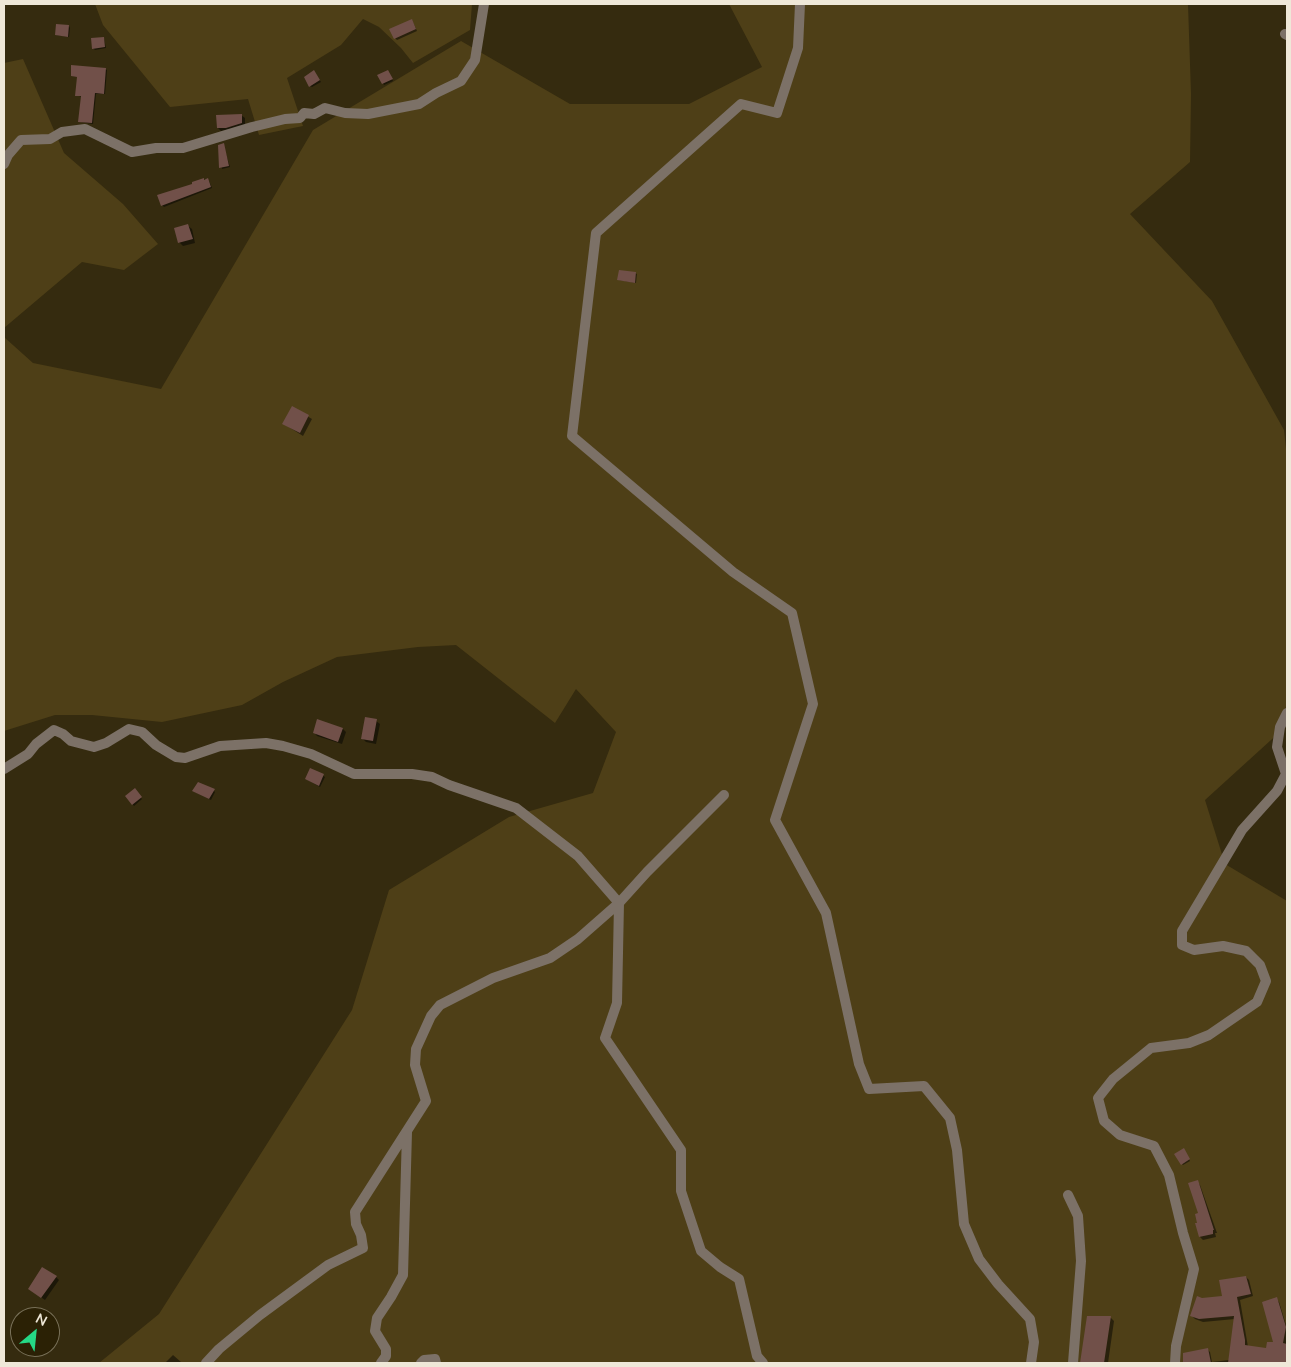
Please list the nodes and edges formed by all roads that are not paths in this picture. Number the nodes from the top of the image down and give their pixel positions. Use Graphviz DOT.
graph roads {
  1 [pos="484,4"];
  2 [pos="800,4"];
  3 [pos="4,164"];
  4 [pos="1287,713"];
  5 [pos="4,769"];
  6 [pos="724,795"];
  7 [pos="619,903"];
  8 [pos="407,1131"];
  9 [pos="1068,1195"];
  10 [pos="206,1363"];
  11 [pos="381,1363"];
  12 [pos="421,1363"];
  13 [pos="436,1363"];
  14 [pos="763,1363"];
  15 [pos="1032,1363"];
  16 [pos="1073,1363"];
  17 [pos="1175,1363"];
  1 -- 3 [label="street"];
  2 -- 15 [label="street"];
  4 -- 17 [label="street"];
  5 -- 7 [label="street"];
  6 -- 7 [label="street"];
  7 -- 8 [label="street"];
  7 -- 14 [label="street"];
  8 -- 10 [label="street"];
  8 -- 11 [label="street"];
  9 -- 16 [label="street"];
  12 -- 13 [label="street"];
}
